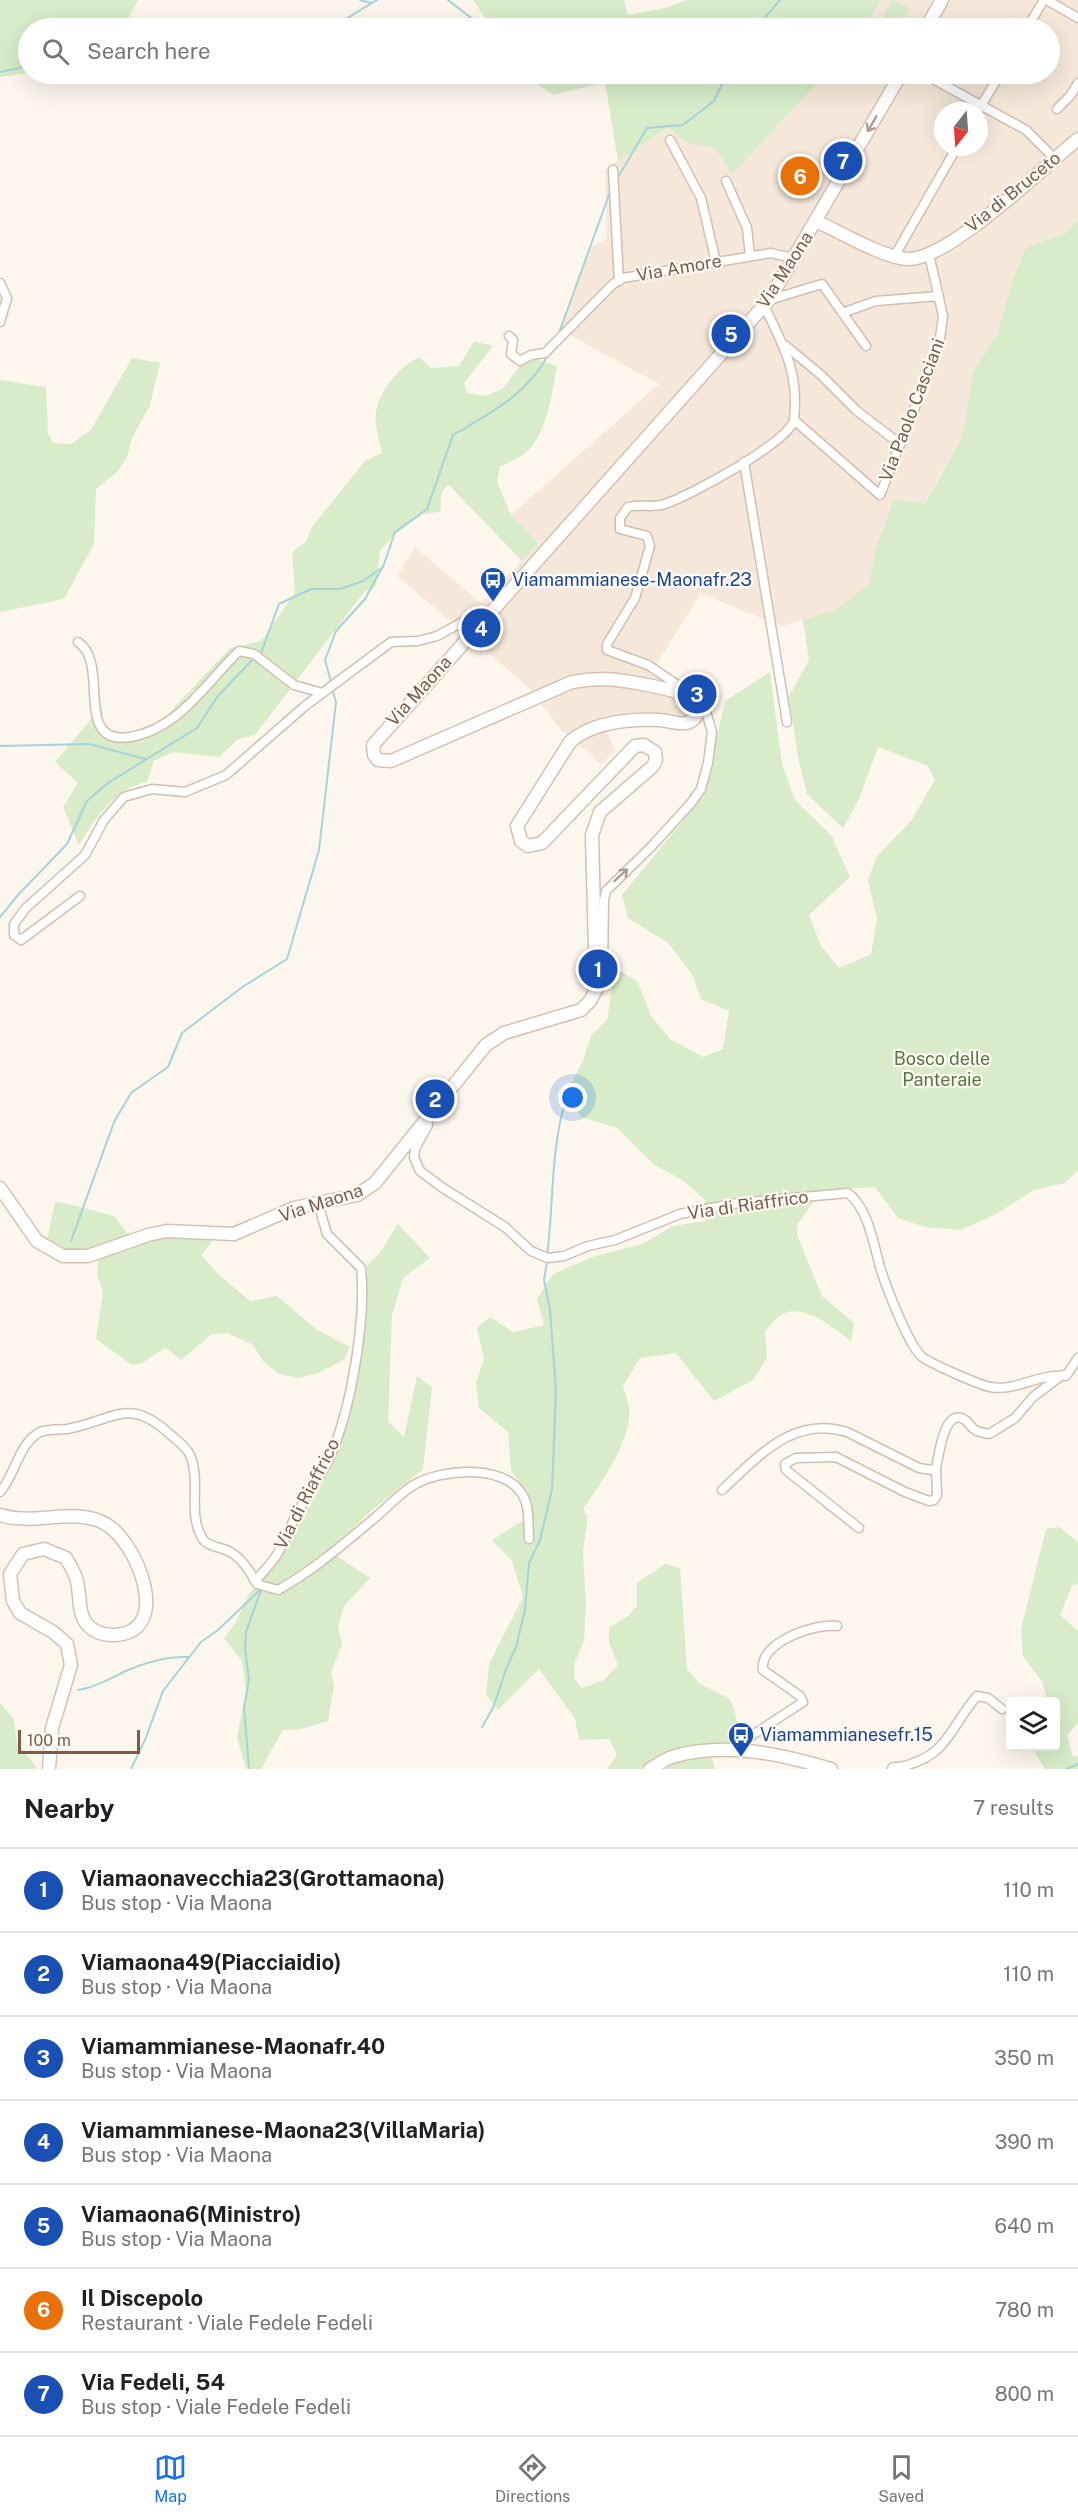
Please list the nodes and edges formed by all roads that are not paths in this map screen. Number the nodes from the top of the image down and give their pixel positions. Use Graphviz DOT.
graph roads {
  1 [pos="942,0"];
  2 [pos="1045,0"];
  3 [pos="932,18"];
  4 [pos="1033,18"];
  5 [pos="1078,18"];
  6 [pos="1078,83"];
  7 [pos="895,84"];
  8 [pos="940,84"];
  9 [pos="994,84"];
  10 [pos="970,102"];
  11 [pos="984,102"];
  12 [pos="1057,109"];
  13 [pos="988,112"];
  14 [pos="1078,139"];
  15 [pos="670,140"];
  16 [pos="952,156"];
  17 [pos="1054,158"];
  18 [pos="613,170"];
  19 [pos="726,181"];
  20 [pos="816,221"];
  21 [pos="929,254"];
  22 [pos="750,256"];
  23 [pos="894,257"];
  24 [pos="792,258"];
  25 [pos="716,262"];
  26 [pos="619,281"];
  27 [pos="0,283"];
  28 [pos="939,296"];
  29 [pos="767,303"];
  30 [pos="842,313"];
  31 [pos="0,322"];
  32 [pos="509,336"];
  33 [pos="783,344"];
  34 [pos="866,346"];
  35 [pos="794,420"];
  36 [pos="900,444"];
  37 [pos="744,462"];
  38 [pos="489,613"];
  39 [pos="78,642"];
  40 [pos="681,692"];
  41 [pos="322,693"];
  42 [pos="699,708"];
  43 [pos="787,722"];
  44 [pos="80,896"];
  45 [pos="596,990"];
  46 [pos="433,1112"];
  47 [pos="0,1188"];
  48 [pos="318,1203"];
  49 [pos="1078,1358"];
  50 [pos="1064,1376"];
  51 [pos="1078,1377"];
  52 [pos="936,1468"];
  53 [pos="722,1490"];
  54 [pos="0,1492"];
  55 [pos="0,1515"];
  56 [pos="859,1528"];
  57 [pos="529,1539"];
  58 [pos="255,1581"];
  59 [pos="837,1626"];
  60 [pos="1002,1709"];
  61 [pos="730,1750"];
  62 [pos="49,1769"];
  63 [pos="650,1769"];
  64 [pos="831,1769"];
  65 [pos="895,1769"];
  66 [pos="901,1769"];
  1 -- 3 [label="main road"];
  2 -- 4 [label="street"];
  2 -- 5 [label="street"];
  6 -- 12 [label="street"];
  7 -- 20 [label="main road, Via Maona, one-way"];
  8 -- 10 [label="street"];
  9 -- 11 [label="street"];
  13 -- 17 [label="street"];
  14 -- 17 [label="main road, Via di Bruceto"];
  15 -- 25 [label="street"];
  16 -- 23 [label="street"];
  17 -- 21 [label="main road, Via di Bruceto"];
  18 -- 26 [label="street"];
  19 -- 22 [label="street"];
  20 -- 23 [label="main road, Via di Bruceto"];
  20 -- 24 [label="main road, Via Maona"];
  21 -- 23 [label="main road, Via di Bruceto"];
  21 -- 28 [label="street, Via Paolo Casciani"];
  22 -- 24 [label="street, Via Amore"];
  22 -- 25 [label="street, Via Amore"];
  24 -- 29 [label="main road, Via Maona"];
  25 -- 26 [label="street, Via Amore"];
  26 -- 32 [label="street, Via Amore"];
  27 -- 31 [label="street"];
  28 -- 30 [label="street"];
  28 -- 36 [label="street, Via Paolo Casciani"];
  29 -- 30 [label="street"];
  29 -- 33 [label="street"];
  29 -- 38 [label="main road, Via Maona"];
  30 -- 34 [label="street"];
  33 -- 35 [label="street"];
  33 -- 36 [label="street"];
  35 -- 36 [label="street, Via Paolo Casciani"];
  35 -- 37 [label="street"];
  37 -- 40 [label="street"];
  37 -- 43 [label="street"];
  38 -- 40 [label="main road, Via Maona"];
  38 -- 41 [label="street"];
  39 -- 41 [label="street"];
  40 -- 42 [label="main road, Via Maona"];
  41 -- 44 [label="street"];
  45 -- 42 [label="street, Via Maona, one-way"];
  42 -- 45 [label="main road"];
  45 -- 46 [label="main road, Via Maona"];
  46 -- 48 [label="main road, Via Maona"];
  46 -- 50 [label="street, Via di Riaffrico"];
  47 -- 48 [label="main road, Via Maona"];
  48 -- 58 [label="street, Via di Riaffrico"];
  49 -- 50 [label="street"];
  50 -- 51 [label="street"];
  50 -- 52 [label="street"];
  52 -- 53 [label="street"];
  52 -- 56 [label="street"];
  54 -- 58 [label="street"];
  55 -- 62 [label="main road"];
  57 -- 58 [label="street, Via di Riaffrico"];
  59 -- 61 [label="street"];
  60 -- 65 [label="street"];
  61 -- 63 [label="main road"];
  61 -- 64 [label="main road"];
  65 -- 66 [label="main road"];
}
